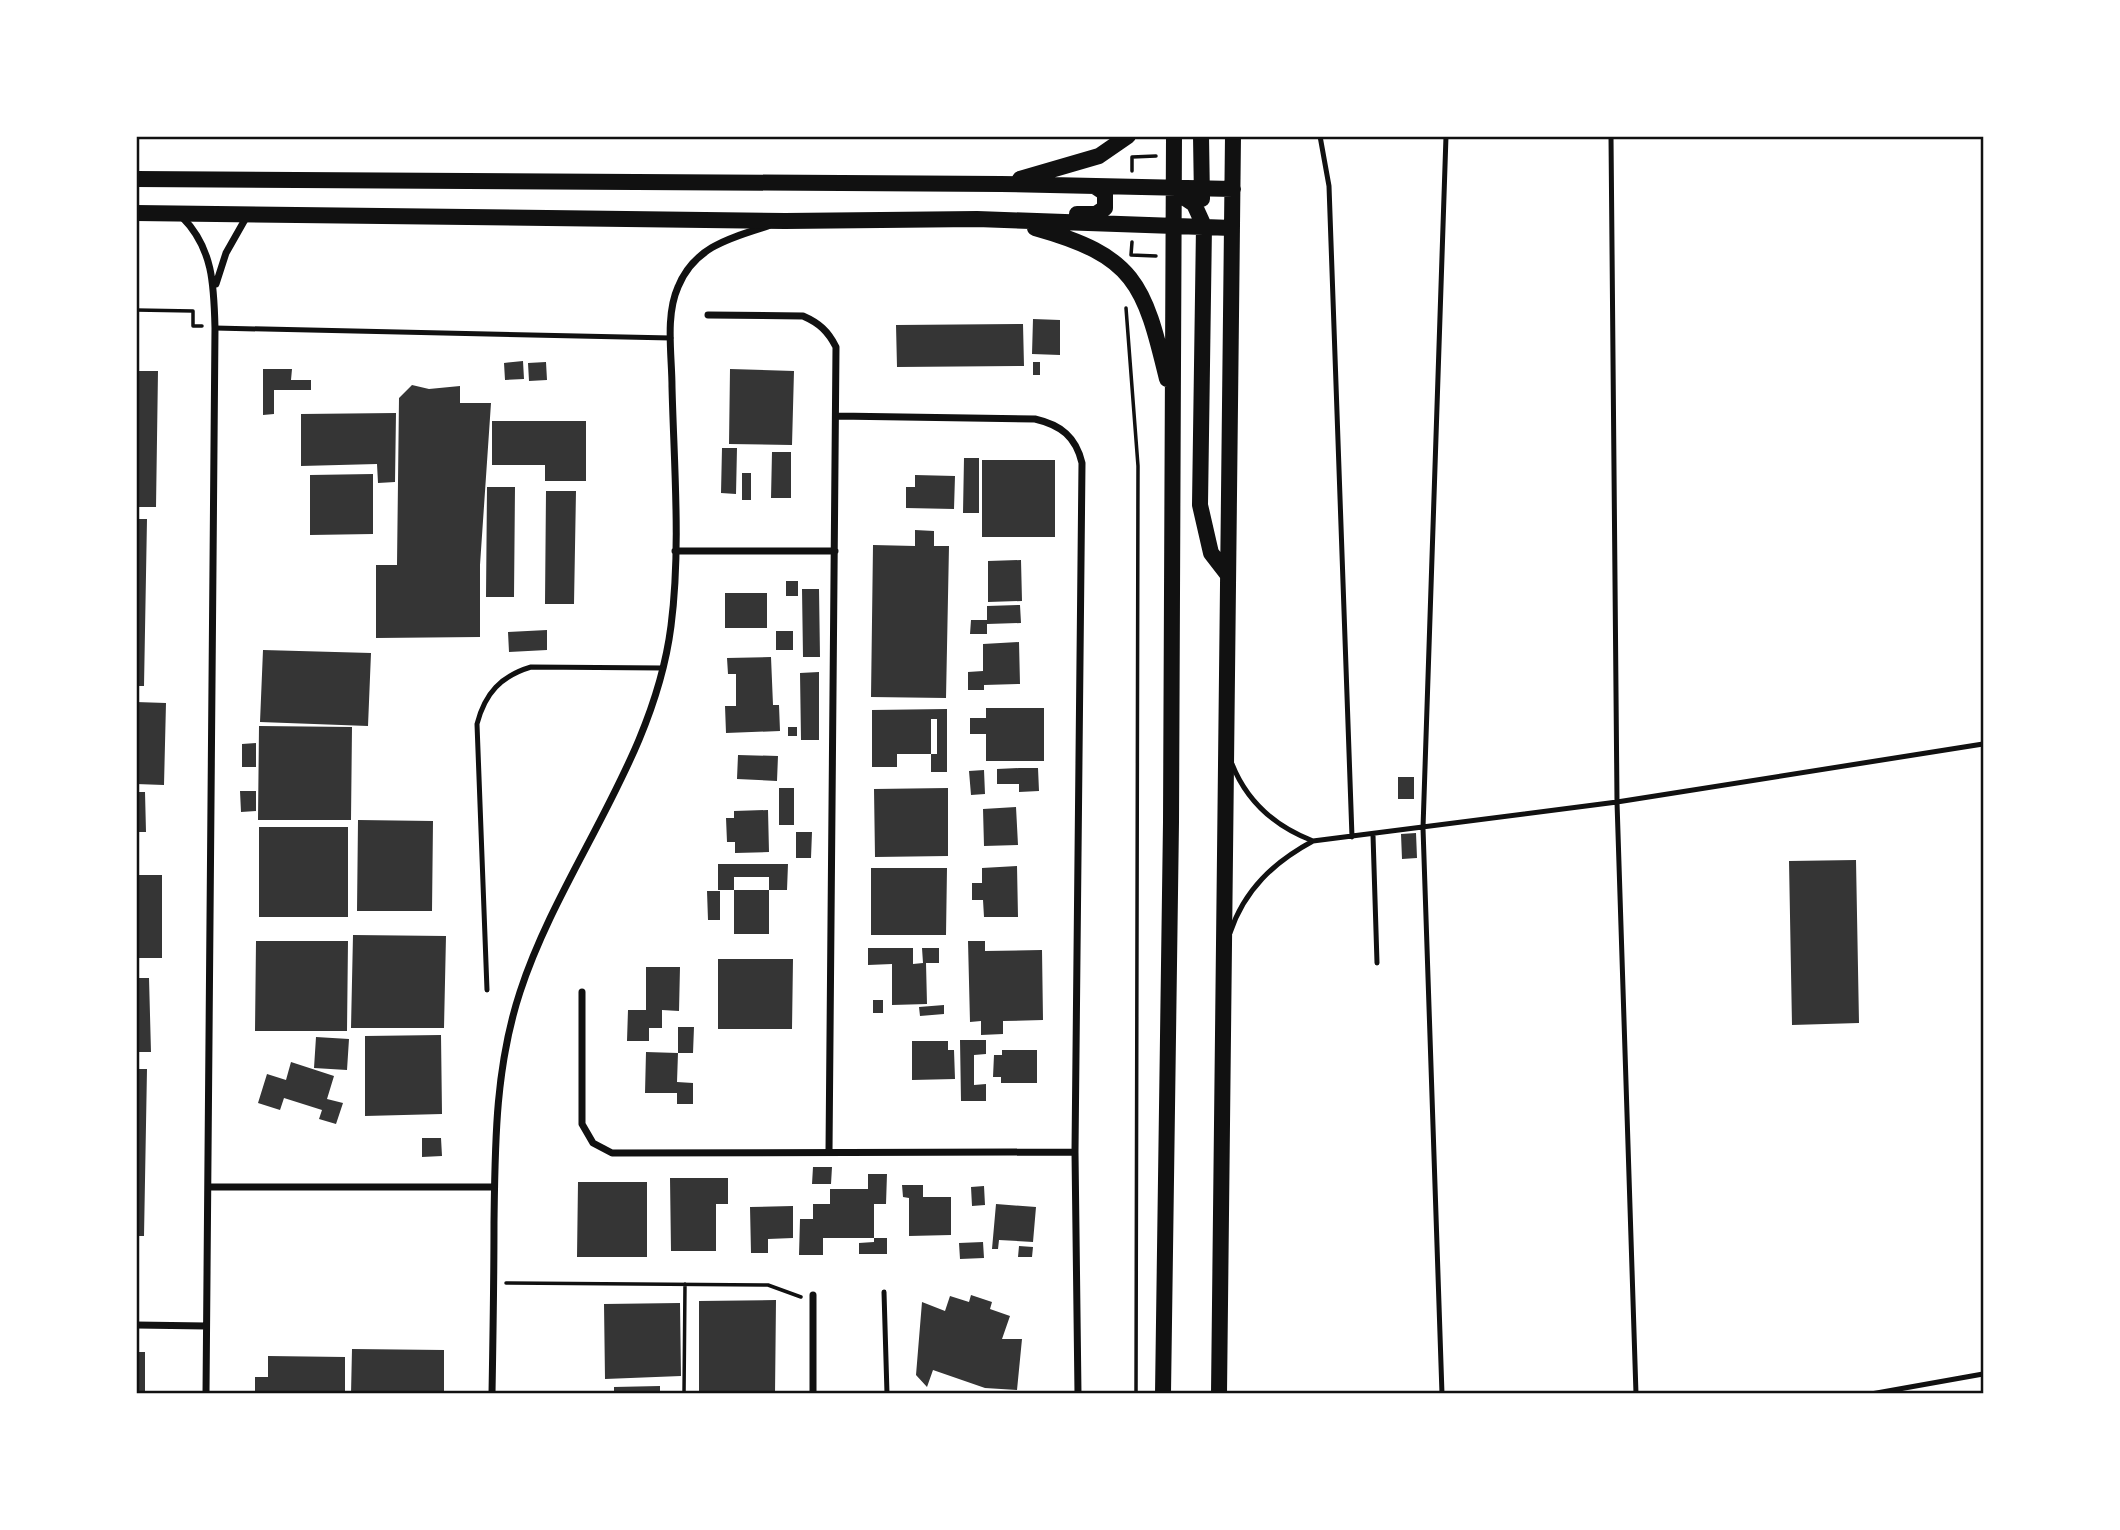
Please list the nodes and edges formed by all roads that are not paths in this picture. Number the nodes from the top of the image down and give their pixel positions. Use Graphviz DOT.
graph roads {
  1 [pos="1128,136"];
  2 [pos="1174,136"];
  3 [pos="1201,136"];
  4 [pos="1233,136"];
  5 [pos="1320,136"];
  6 [pos="1446,136"];
  7 [pos="1611,136"];
  8 [pos="136,180"];
  9 [pos="1001,184"];
  10 [pos="1096,187"];
  11 [pos="1201,189"];
  12 [pos="1233,189"];
  13 [pos="1173,190"];
  14 [pos="136,213"];
  15 [pos="178,213"];
  16 [pos="248,214"];
  17 [pos="977,219"];
  18 [pos="785,221"];
  19 [pos="1174,226"];
  20 [pos="1204,226"];
  21 [pos="1232,228"];
  22 [pos="214,295"];
  23 [pos="708,315"];
  24 [pos="215,328"];
  25 [pos="671,338"];
  26 [pos="1173,404"];
  27 [pos="836,416"];
  28 [pos="675,551"];
  29 [pos="835,551"];
  30 [pos="1228,575"];
  31 [pos="663,668"];
  32 [pos="1983,744"];
  33 [pos="1228,753"];
  34 [pos="1617,802"];
  35 [pos="1423,828"];
  36 [pos="1373,835"];
  37 [pos="1352,837"];
  38 [pos="1313,841"];
  39 [pos="1226,946"];
  40 [pos="1377,963"];
  41 [pos="486,990"];
  42 [pos="582,992"];
  43 [pos="829,1152"];
  44 [pos="1075,1152"];
  45 [pos="209,1187"];
  46 [pos="494,1187"];
  47 [pos="884,1293"];
  48 [pos="813,1295"];
  49 [pos="136,1325"];
  50 [pos="206,1325"];
  51 [pos="1983,1374"];
  52 [pos="206,1394"];
  53 [pos="492,1394"];
  54 [pos="813,1394"];
  55 [pos="887,1394"];
  56 [pos="1078,1394"];
  57 [pos="1163,1394"];
  58 [pos="1219,1394"];
  59 [pos="1442,1394"];
  60 [pos="1636,1394"];
  61 [pos="1871,1394"];
  1 -- 9 [label="main road"];
  2 -- 13 [label="main road"];
  3 -- 11 [label="main road"];
  4 -- 12 [label="main road"];
  5 -- 37 [label="lane"];
  6 -- 35 [label="lane"];
  7 -- 34 [label="lane"];
  8 -- 9 [label="main road"];
  9 -- 10 [label="main road"];
  10 -- 13 [label="main road"];
  10 -- 17 [label="main road"];
  11 -- 12 [label="main road"];
  11 -- 13 [label="main road"];
  11 -- 21 [label="main road"];
  12 -- 21 [label="main road"];
  13 -- 19 [label="main road"];
  13 -- 20 [label="main road"];
  14 -- 15 [label="main road"];
  15 -- 16 [label="main road"];
  15 -- 22 [label="street"];
  16 -- 18 [label="main road"];
  16 -- 22 [label="street"];
  17 -- 18 [label="main road"];
  17 -- 19 [label="main road"];
  17 -- 26 [label="main road"];
  18 -- 25 [label="street"];
  19 -- 20 [label="main road"];
  19 -- 26 [label="main road"];
  20 -- 21 [label="main road"];
  20 -- 30 [label="main road"];
  21 -- 30 [label="main road"];
  22 -- 24 [label="street"];
  23 -- 27 [label="street"];
  24 -- 25 [label="lane"];
  24 -- 45 [label="street"];
  25 -- 28 [label="street"];
  26 -- 57 [label="main road"];
  27 -- 29 [label="street"];
  27 -- 44 [label="street"];
  28 -- 29 [label="street"];
  28 -- 31 [label="street"];
  29 -- 43 [label="street"];
  30 -- 33 [label="main road"];
  31 -- 41 [label="lane"];
  31 -- 46 [label="street"];
  32 -- 34 [label="lane"];
  33 -- 38 [label="lane"];
  33 -- 39 [label="main road"];
  34 -- 35 [label="lane"];
  34 -- 60 [label="lane"];
  35 -- 36 [label="lane"];
  35 -- 59 [label="lane"];
  36 -- 37 [label="lane"];
  36 -- 40 [label="lane"];
  37 -- 38 [label="lane"];
  38 -- 39 [label="lane"];
  39 -- 58 [label="main road"];
  42 -- 43 [label="street"];
  43 -- 44 [label="street"];
  44 -- 56 [label="street"];
  45 -- 46 [label="street"];
  45 -- 50 [label="street"];
  46 -- 53 [label="street"];
  47 -- 55 [label="lane"];
  48 -- 54 [label="street"];
  49 -- 50 [label="street"];
  50 -- 52 [label="street"];
  51 -- 61 [label="lane"];
}
